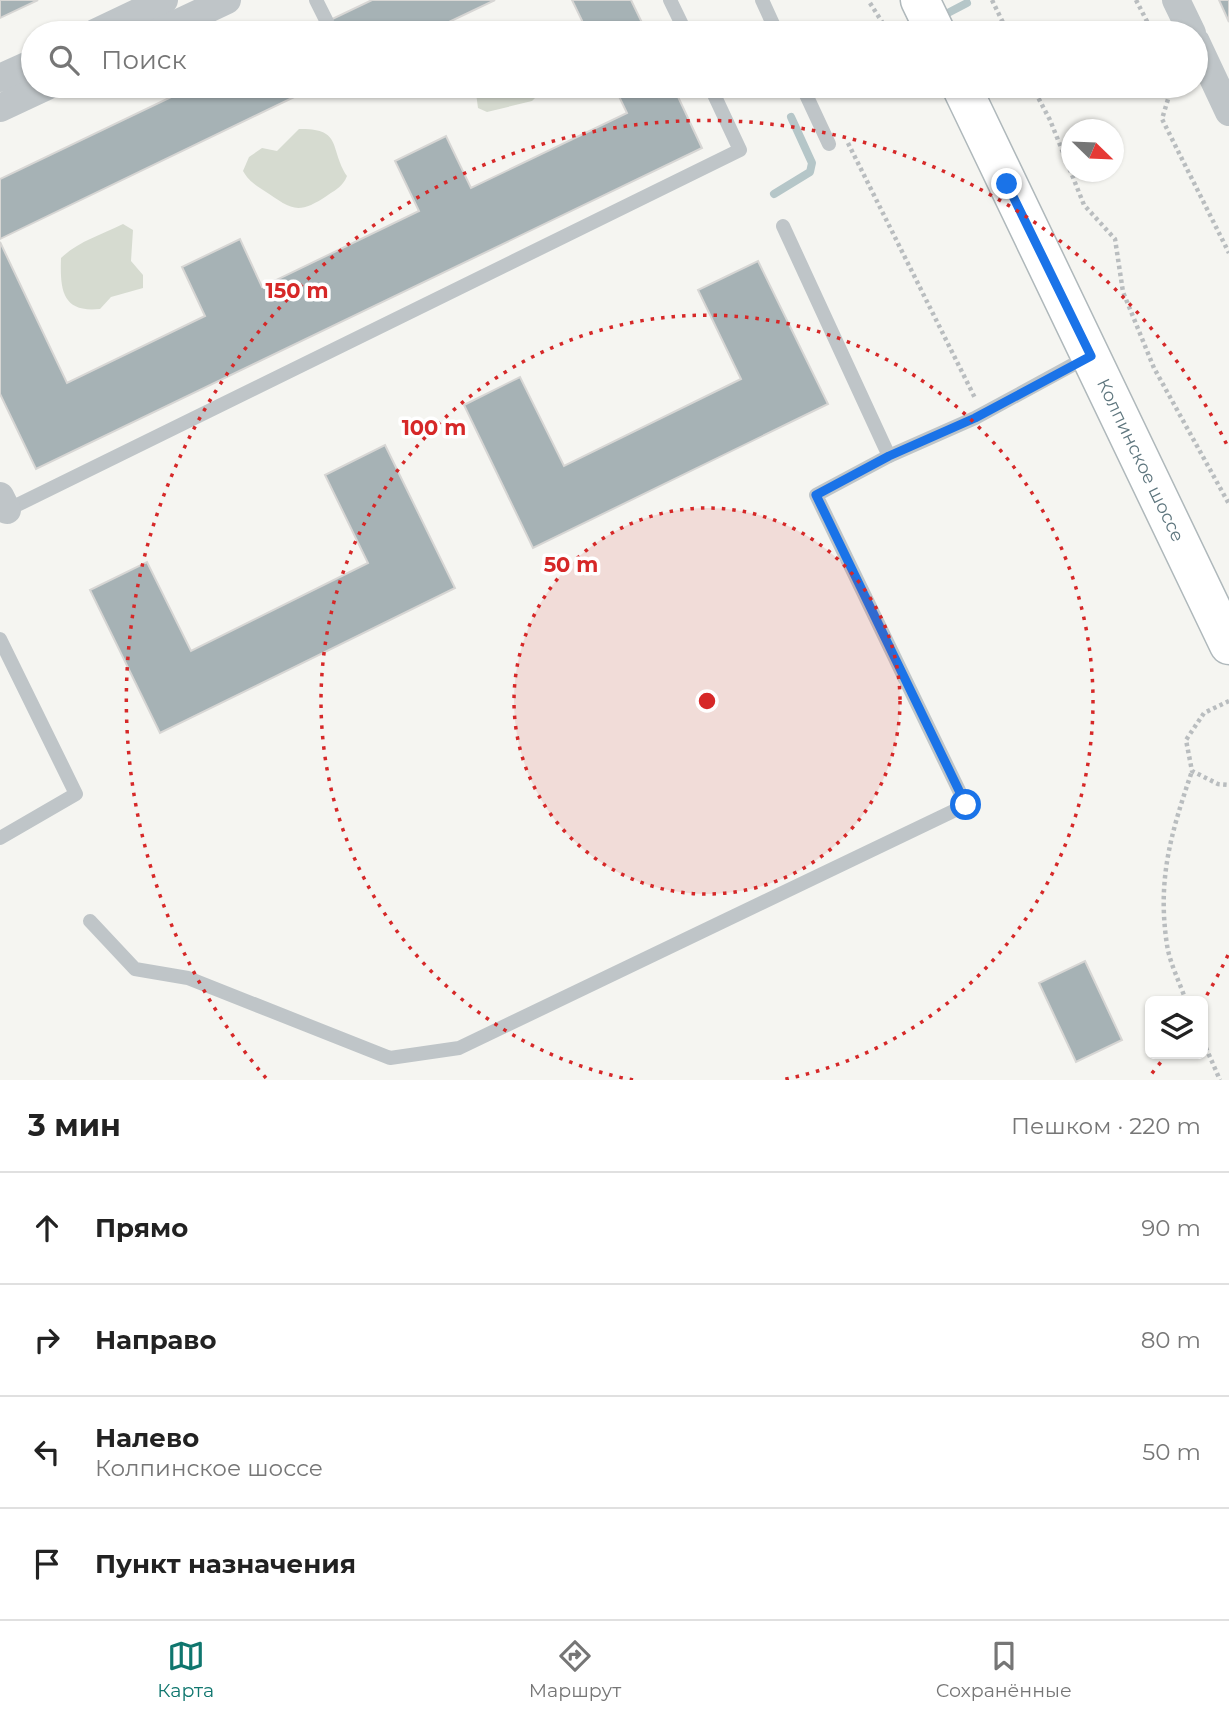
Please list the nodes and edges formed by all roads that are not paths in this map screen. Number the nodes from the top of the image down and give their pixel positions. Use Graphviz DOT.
graph roads {
  1 [pos="164,0"];
  2 [pos="227,0"];
  3 [pos="316,0"];
  4 [pos="670,0"];
  5 [pos="762,0"];
  6 [pos="920,0"];
  7 [pos="1176,0"];
  8 [pos="120,21"];
  9 [pos="182,21"];
  10 [pos="326,21"];
  11 [pos="680,21"];
  12 [pos="772,21"];
  13 [pos="930,21"];
  14 [pos="1186,21"];
  15 [pos="1208,67"];
  16 [pos="21,68"];
  17 [pos="0,78"];
  18 [pos="21,98"];
  19 [pos="716,98"];
  20 [pos="807,98"];
  21 [pos="967,98"];
  22 [pos="0,108"];
  23 [pos="1229,112"];
  24 [pos="829,145"];
  25 [pos="783,226"];
  26 [pos="1091,356"];
  27 [pos="889,456"];
  28 [pos="3,503"];
  29 [pos="0,639"];
  30 [pos="1229,645"];
  31 [pos="0,838"];
  32 [pos="90,921"];
  1 -- 8 [label="street"];
  2 -- 9 [label="street"];
  3 -- 10 [label="lane"];
  4 -- 11 [label="lane"];
  5 -- 12 [label="lane"];
  6 -- 13 [label="main road"];
  7 -- 14 [label="street"];
  15 -- 23 [label="street"];
  16 -- 17 [label="street"];
  18 -- 22 [label="street"];
  19 -- 28 [label="lane"];
  20 -- 24 [label="lane"];
  21 -- 26 [label="main road, Колпинское шоссе"];
  25 -- 27 [label="lane"];
  26 -- 27 [label="lane"];
  26 -- 30 [label="main road, Колпинское шоссе"];
  27 -- 32 [label="lane"];
  29 -- 31 [label="lane"];
}
